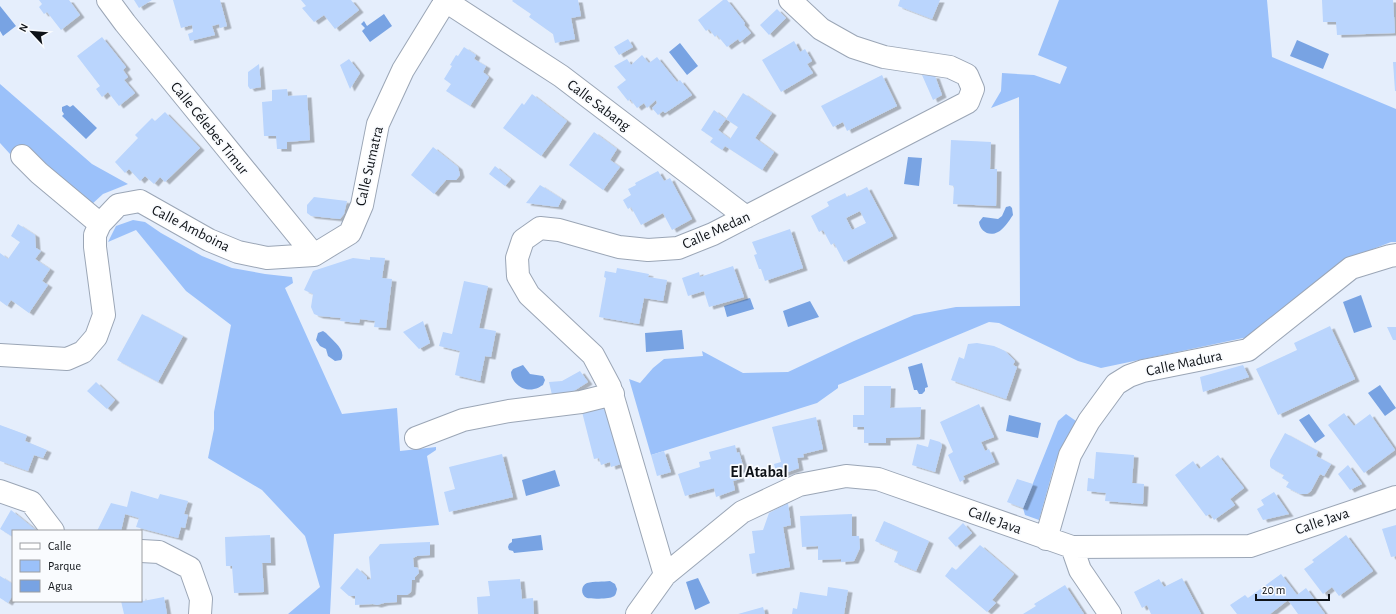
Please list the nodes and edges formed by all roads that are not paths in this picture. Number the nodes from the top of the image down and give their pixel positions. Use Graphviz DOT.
graph roads {
  1 [pos="108,0"];
  2 [pos="445,0"];
  3 [pos="790,0"];
  4 [pos="22,156"];
  5 [pos="746,217"];
  6 [pos="100,224"];
  7 [pos="314,255"];
  8 [pos="1396,255"];
  9 [pos="0,355"];
  10 [pos="613,394"];
  11 [pos="416,438"];
  12 [pos="0,491"];
  13 [pos="1396,497"];
  14 [pos="52,530"];
  15 [pos="1046,539"];
  16 [pos="1072,547"];
  17 [pos="142,551"];
  18 [pos="665,575"];
  19 [pos="200,614"];
  20 [pos="638,614"];
  21 [pos="1110,614"];
  1 -- 7 [label="street, Calle Célebes Timur"];
  2 -- 5 [label="street, Calle Sabang"];
  2 -- 7 [label="street, Calle Sumatra"];
  3 -- 5 [label="street, Calle Medan"];
  4 -- 6 [label="street"];
  5 -- 10 [label="street, Calle Medan"];
  6 -- 7 [label="street, Calle Amboina"];
  6 -- 9 [label="street, Calle Amboina"];
  8 -- 15 [label="street, Calle Madura"];
  10 -- 11 [label="street"];
  10 -- 18 [label="street, Calle Medan"];
  12 -- 14 [label="street"];
  13 -- 16 [label="street, Calle Java"];
  15 -- 16 [label="street, Calle Java"];
  15 -- 18 [label="street, Calle Java"];
  16 -- 21 [label="street"];
  17 -- 19 [label="street"];
  18 -- 20 [label="street, Calle Java"];
}
